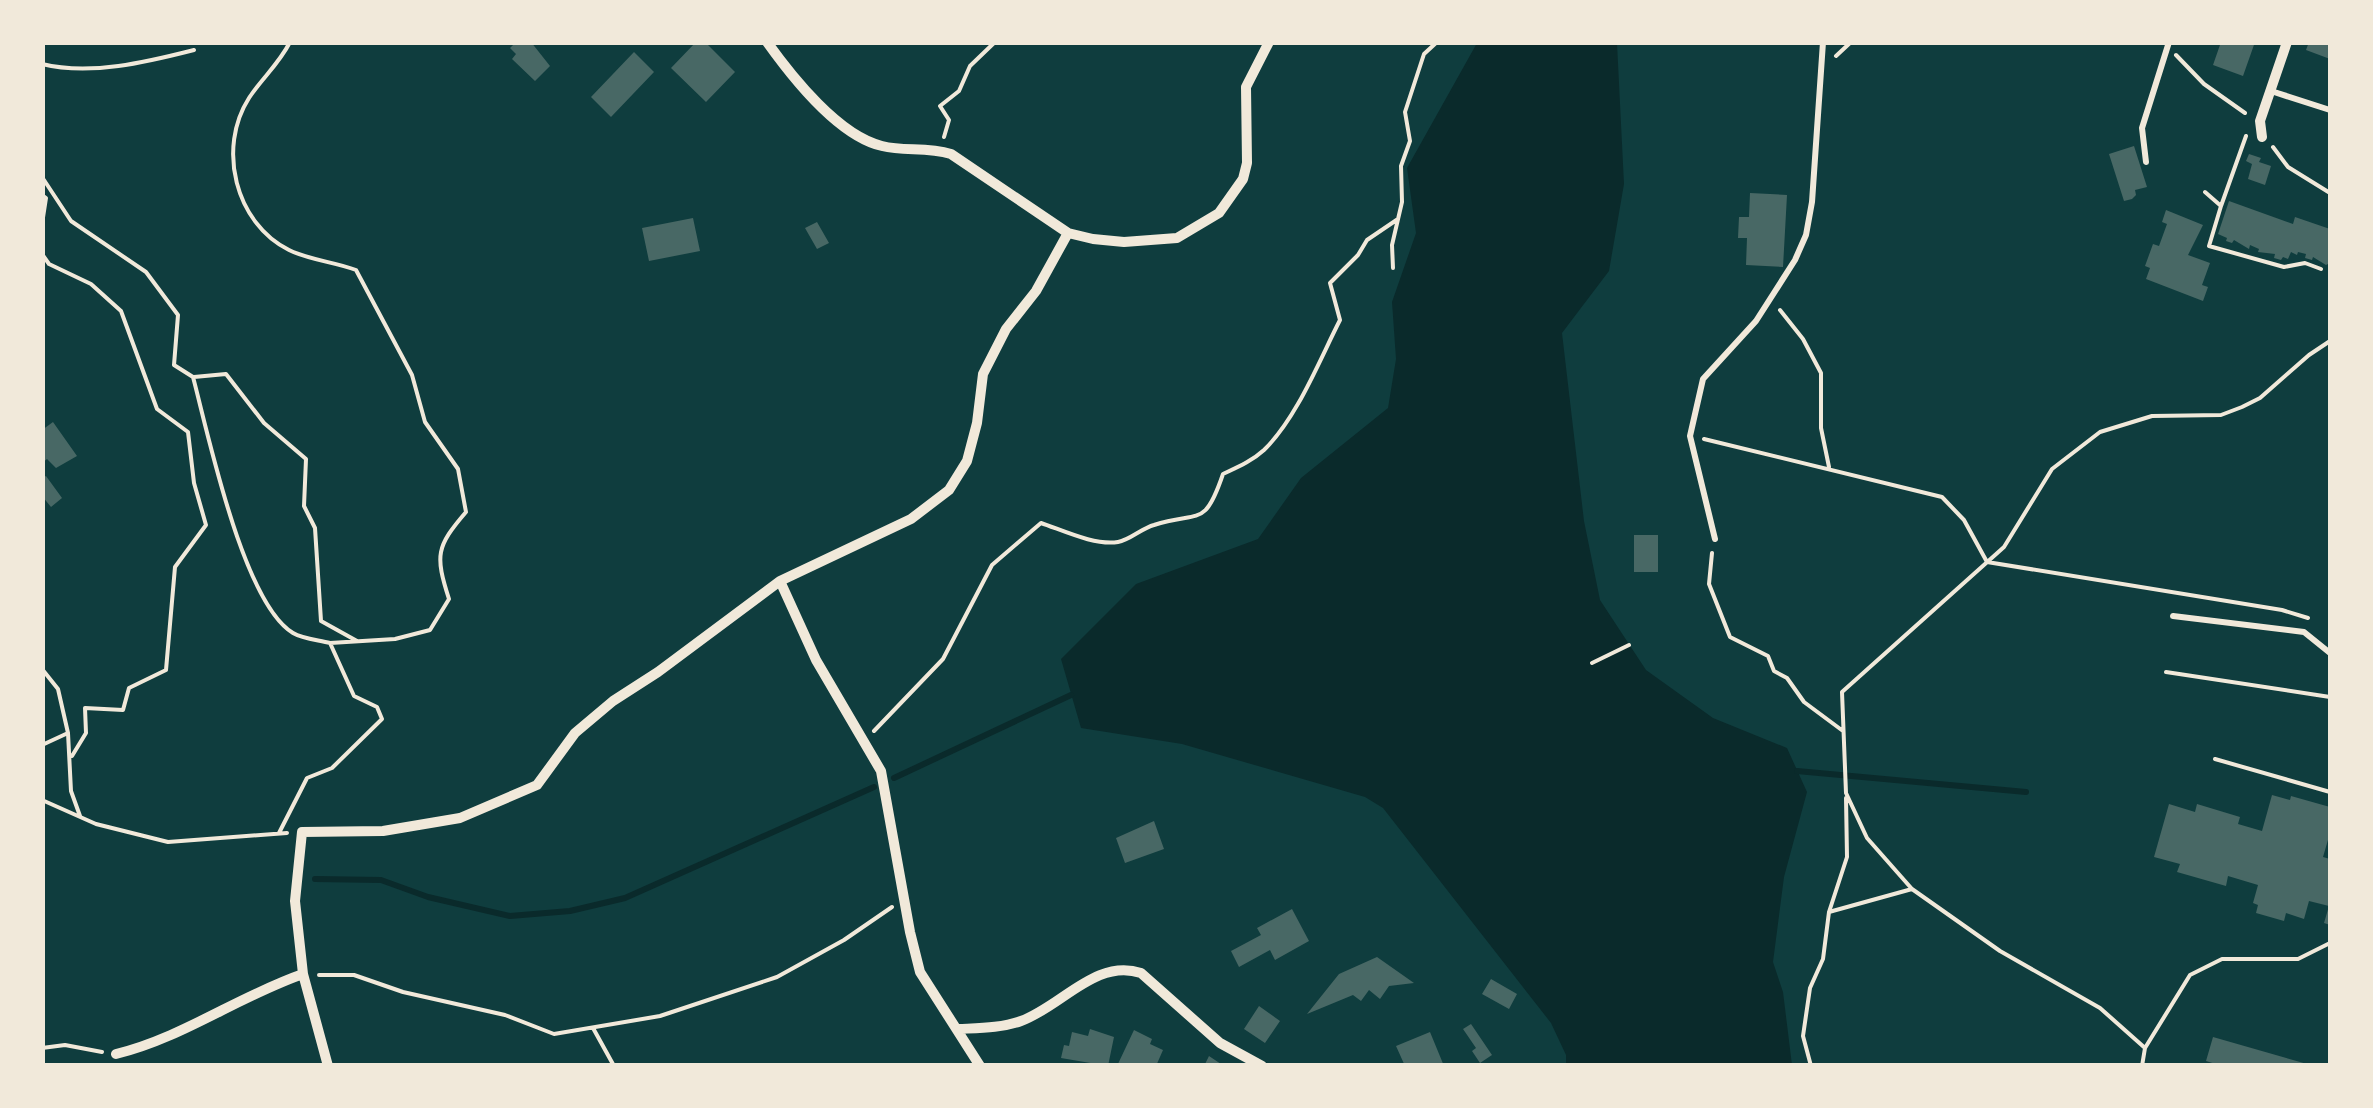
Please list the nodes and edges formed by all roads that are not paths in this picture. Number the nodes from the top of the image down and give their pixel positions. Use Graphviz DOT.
graph roads {
  1 [pos="767,42"];
  2 [pos="1269,42"];
  3 [pos="1822,42"];
  4 [pos="2287,42"];
  5 [pos="2169,43"];
  6 [pos="2271,91"];
  7 [pos="2330,110"];
  8 [pos="2262,137"];
  9 [pos="2146,162"];
  10 [pos="1068,233"];
  11 [pos="1715,539"];
  12 [pos="780,581"];
  13 [pos="2173,616"];
  14 [pos="2330,653"];
  15 [pos="303,974"];
  16 [pos="959,1028"];
  17 [pos="116,1054"];
  18 [pos="328,1066"];
  19 [pos="980,1066"];
  20 [pos="1262,1066"];
  1 -- 10 [label="street"];
  2 -- 10 [label="street"];
  3 -- 11 [label="lane"];
  4 -- 6 [label="street"];
  5 -- 9 [label="lane"];
  6 -- 7 [label="lane"];
  6 -- 8 [label="street"];
  10 -- 12 [label="street"];
  12 -- 15 [label="street"];
  12 -- 16 [label="street"];
  13 -- 14 [label="lane"];
  15 -- 17 [label="street"];
  15 -- 18 [label="street"];
  16 -- 19 [label="street"];
  16 -- 20 [label="street"];
}
